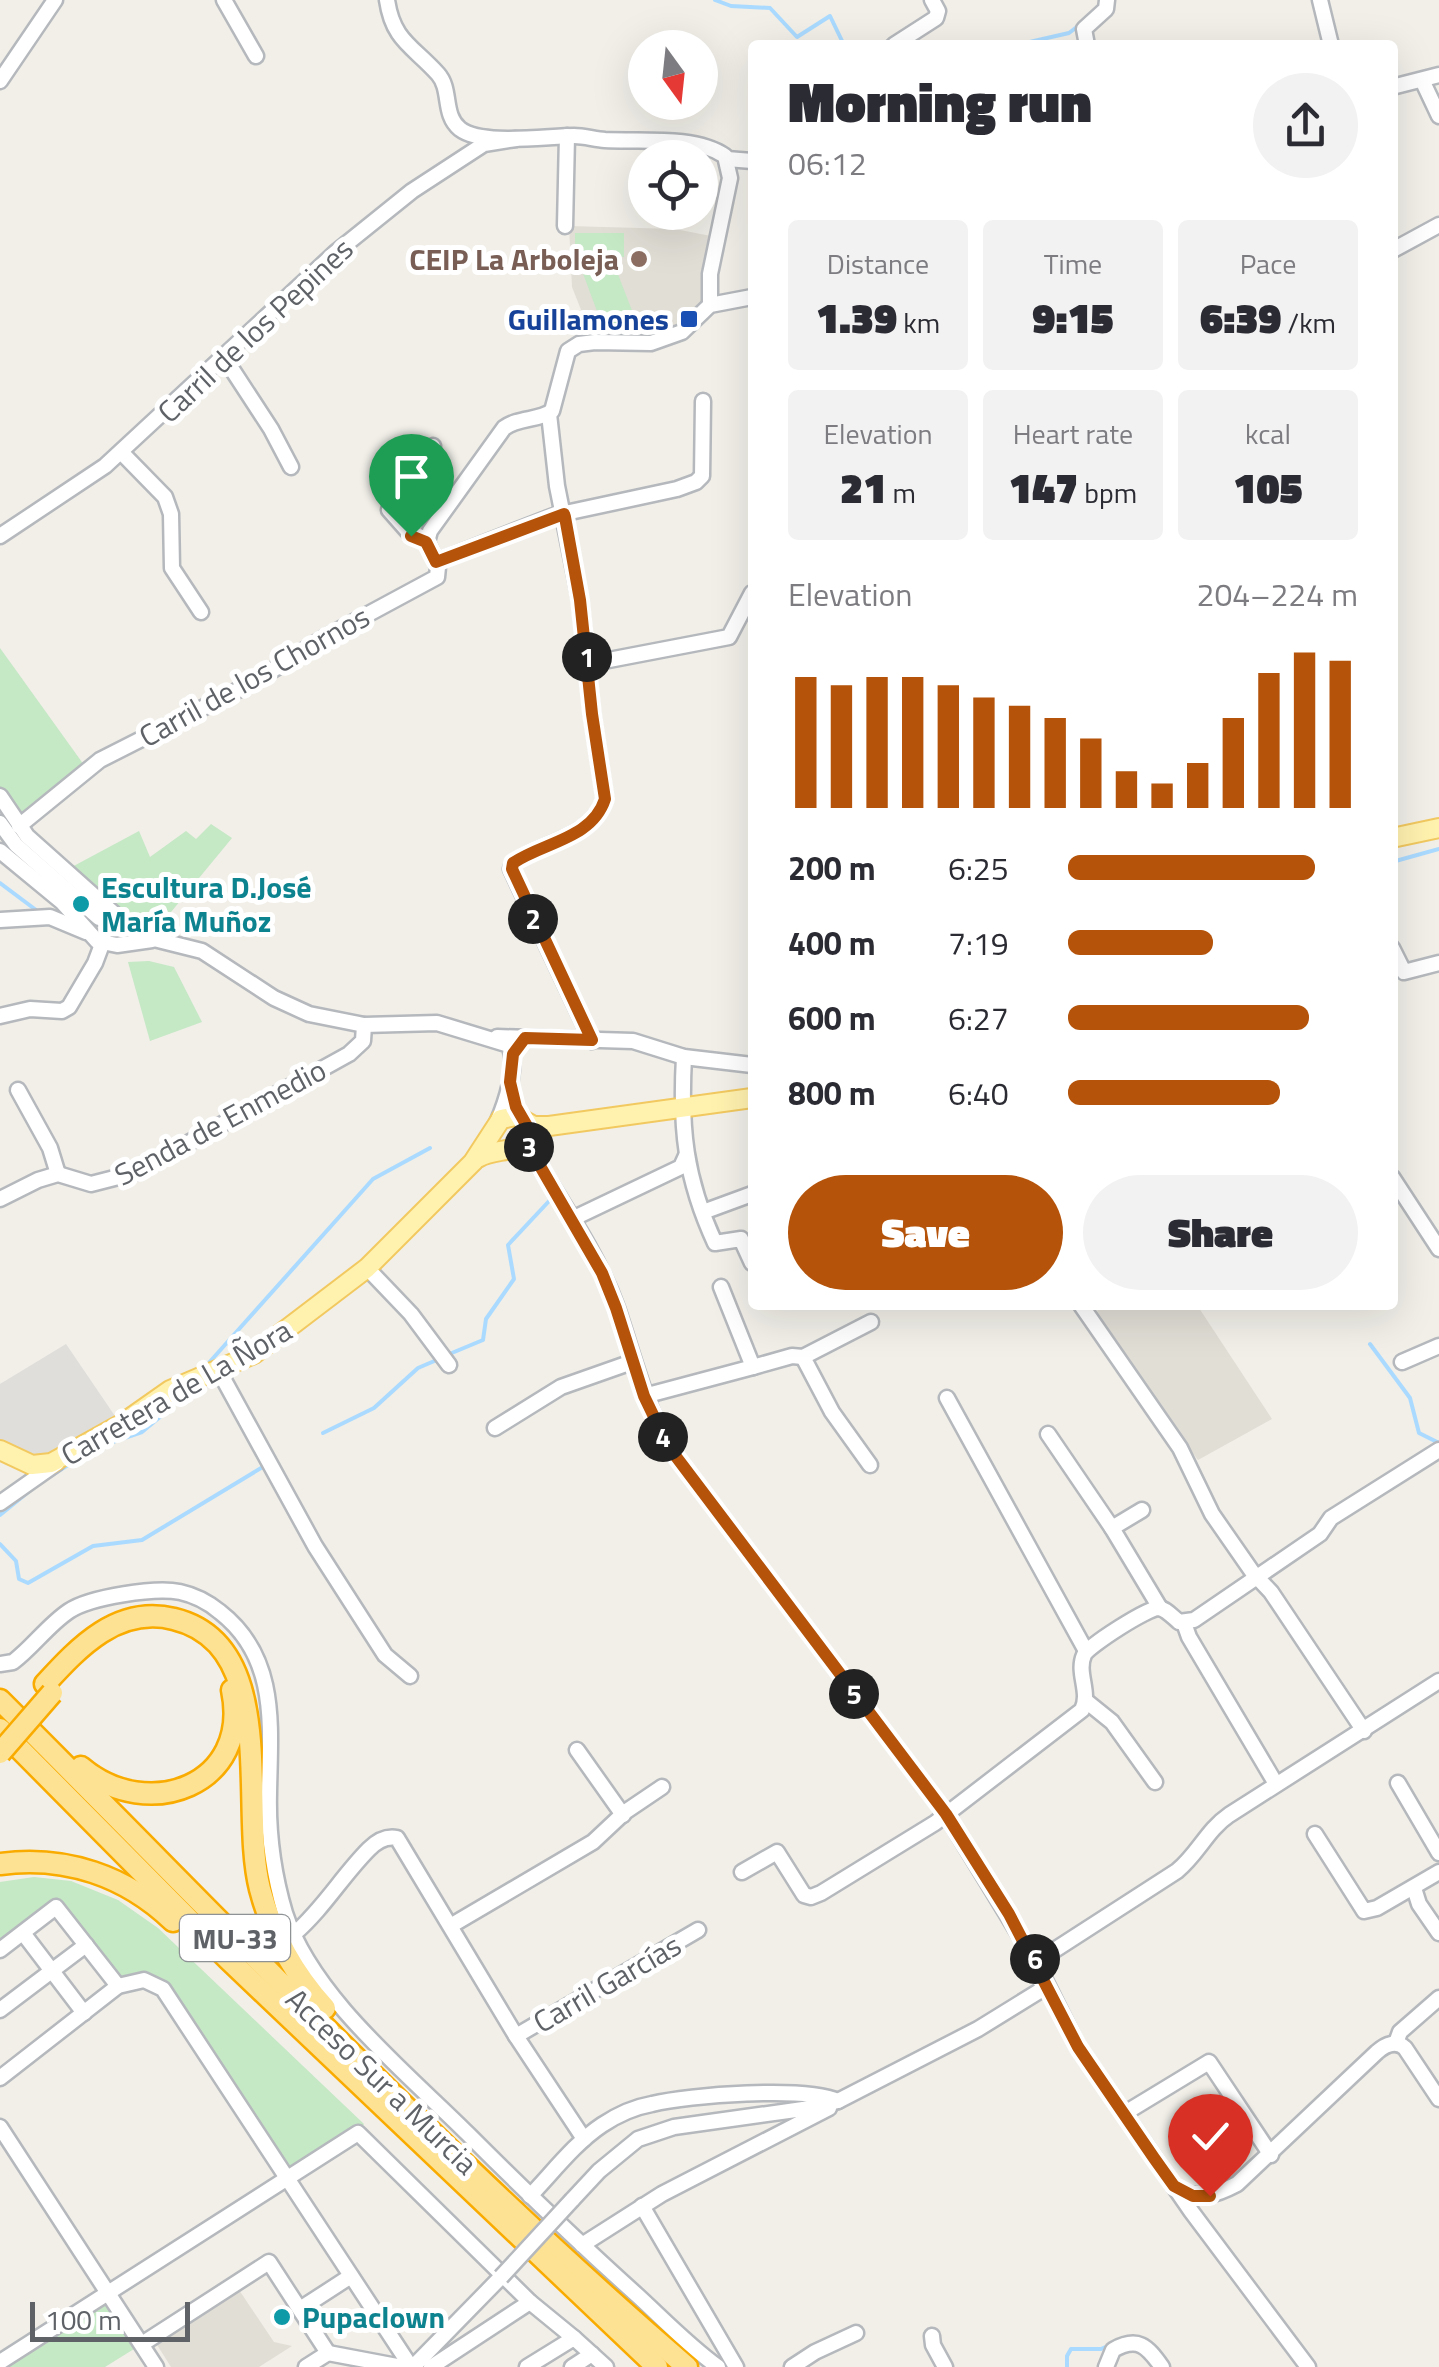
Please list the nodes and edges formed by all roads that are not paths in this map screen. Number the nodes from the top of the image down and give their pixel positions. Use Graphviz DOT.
graph roads {
  1 [pos="55,0"];
  2 [pos="224,0"];
  3 [pos="388,0"];
  4 [pos="932,0"];
  5 [pos="1107,0"];
  6 [pos="1320,0"];
  7 [pos="902,40"];
  8 [pos="1086,40"];
  9 [pos="1330,40"];
  10 [pos="256,56"];
  11 [pos="1439,75"];
  12 [pos="1422,80"];
  13 [pos="0,81"];
  14 [pos="1398,86"];
  15 [pos="1439,116"];
  16 [pos="566,136"];
  17 [pos="477,140"];
  18 [pos="727,159"];
  19 [pos="748,160"];
  20 [pos="1439,224"];
  21 [pos="565,226"];
  22 [pos="1398,247"];
  23 [pos="748,297"];
  24 [pos="710,305"];
  25 [pos="224,357"];
  26 [pos="703,402"];
  27 [pos="548,414"];
  28 [pos="434,446"];
  29 [pos="121,452"];
  30 [pos="292,468"];
  31 [pos="564,514"];
  32 [pos="0,536"];
  33 [pos="426,542"];
  34 [pos="436,562"];
  35 [pos="748,601"];
  36 [pos="201,612"];
  37 [pos="588,664"];
  38 [pos="0,796"];
  39 [pos="0,823"];
  40 [pos="19,826"];
  41 [pos="1439,828"];
  42 [pos="1398,837"];
  43 [pos="0,851"];
  44 [pos="62,902"];
  45 [pos="50,917"];
  46 [pos="99,918"];
  47 [pos="0,920"];
  48 [pos="136,933"];
  49 [pos="99,938"];
  50 [pos="156,939"];
  51 [pos="1398,960"];
  52 [pos="1439,963"];
  53 [pos="0,1016"];
  54 [pos="364,1025"];
  55 [pos="530,1036"];
  56 [pos="488,1037"];
  57 [pos="592,1040"];
  58 [pos="513,1054"];
  59 [pos="684,1057"];
  60 [pos="748,1065"];
  61 [pos="510,1082"];
  62 [pos="18,1090"];
  63 [pos="748,1099"];
  64 [pos="680,1108"];
  65 [pos="496,1126"];
  66 [pos="526,1128"];
  67 [pos="511,1149"];
  68 [pos="687,1153"];
  69 [pos="537,1161"];
  70 [pos="473,1162"];
  71 [pos="670,1173"];
  72 [pos="58,1174"];
  73 [pos="692,1182"];
  74 [pos="1398,1186"];
  75 [pos="748,1195"];
  76 [pos="0,1199"];
  77 [pos="703,1212"];
  78 [pos="572,1219"];
  79 [pos="1439,1249"];
  80 [pos="748,1254"];
  81 [pos="367,1268"];
  82 [pos="721,1287"];
  83 [pos="1089,1310"];
  84 [pos="871,1322"];
  85 [pos="1439,1346"];
  86 [pos="803,1357"];
  87 [pos="632,1362"];
  88 [pos="1402,1362"];
  89 [pos="449,1364"];
  90 [pos="753,1368"];
  91 [pos="219,1371"];
  92 [pos="644,1396"];
  93 [pos="947,1398"];
  94 [pos="496,1428"];
  95 [pos="1048,1434"];
  96 [pos="1439,1450"];
  97 [pos="3,1452"];
  98 [pos="66,1456"];
  99 [pos="870,1465"];
  100 [pos="6,1499"];
  101 [pos="1142,1510"];
  102 [pos="1112,1528"];
  103 [pos="1258,1578"];
  104 [pos="1160,1608"];
  105 [pos="1184,1623"];
  106 [pos="1086,1652"];
  107 [pos="0,1664"];
  108 [pos="410,1676"];
  109 [pos="1439,1681"];
  110 [pos="49,1688"];
  111 [pos="0,1700"];
  112 [pos="1086,1701"];
  113 [pos="1364,1731"];
  114 [pos="0,1732"];
  115 [pos="50,1750"];
  116 [pos="577,1750"];
  117 [pos="0,1753"];
  118 [pos="1155,1782"];
  119 [pos="1398,1783"];
  120 [pos="1276,1784"];
  121 [pos="662,1788"];
  122 [pos="623,1814"];
  123 [pos="946,1814"];
  124 [pos="1314,1834"];
  125 [pos="1439,1853"];
  126 [pos="0,1864"];
  127 [pos="742,1872"];
  128 [pos="1439,1872"];
  129 [pos="1414,1888"];
  130 [pos="452,1926"];
  131 [pos="698,1930"];
  132 [pos="23,1933"];
  133 [pos="1439,1933"];
  134 [pos="294,1934"];
  135 [pos="86,1945"];
  136 [pos="0,1950"];
  137 [pos="228,1959"];
  138 [pos="1036,1962"];
  139 [pos="52,1970"];
  140 [pos="118,1986"];
  141 [pos="1046,1987"];
  142 [pos="1439,1998"];
  143 [pos="0,2010"];
  144 [pos="84,2013"];
  145 [pos="516,2036"];
  146 [pos="1396,2044"];
  147 [pos="0,2078"];
  148 [pos="1439,2099"];
  149 [pos="838,2101"];
  150 [pos="810,2108"];
  151 [pos="1125,2113"];
  152 [pos="0,2127"];
  153 [pos="584,2139"];
  154 [pos="1271,2154"];
  155 [pos="475,2171"];
  156 [pos="287,2180"];
  157 [pos="1174,2186"];
  158 [pos="530,2196"];
  159 [pos="1201,2196"];
  160 [pos="642,2206"];
  161 [pos="1189,2207"];
  162 [pos="582,2245"];
  163 [pos="351,2276"];
  164 [pos="110,2295"];
  165 [pos="530,2302"];
  166 [pos="300,2310"];
  167 [pos="856,2333"];
  168 [pos="932,2336"];
  169 [pos="574,2338"];
  170 [pos="142,2344"];
  171 [pos="328,2353"];
  172 [pos="592,2354"];
  173 [pos="0,2362"];
  174 [pos="156,2367"];
  175 [pos="306,2367"];
  176 [pos="402,2367"];
  177 [pos="412,2367"];
  178 [pos="431,2367"];
  179 [pos="528,2367"];
  180 [pos="572,2367"];
  181 [pos="606,2367"];
  182 [pos="657,2367"];
  183 [pos="687,2367"];
  184 [pos="718,2367"];
  185 [pos="736,2367"];
  186 [pos="792,2367"];
  187 [pos="945,2367"];
  188 [pos="1106,2367"];
  189 [pos="1162,2367"];
  190 [pos="1308,2367"];
  1 -- 13 [label="street"];
  2 -- 10 [label="street"];
  3 -- 17 [label="street"];
  4 -- 7 [label="street"];
  5 -- 8 [label="street"];
  6 -- 9 [label="street"];
  11 -- 12 [label="street"];
  12 -- 14 [label="street"];
  12 -- 15 [label="street"];
  16 -- 17 [label="street, Carril de los Pepines"];
  16 -- 18 [label="street, Carril de los Pepines"];
  16 -- 21 [label="street"];
  17 -- 25 [label="street, Carril de los Pepines"];
  18 -- 19 [label="street, Carril de los Pepines"];
  18 -- 24 [label="street"];
  20 -- 22 [label="street"];
  23 -- 24 [label="street"];
  24 -- 27 [label="street"];
  25 -- 29 [label="street, Carril de los Pepines"];
  25 -- 30 [label="street"];
  26 -- 31 [label="street"];
  27 -- 31 [label="street"];
  27 -- 33 [label="street"];
  28 -- 33 [label="street"];
  29 -- 32 [label="street, Carril de los Pepines"];
  29 -- 36 [label="street"];
  31 -- 34 [label="street"];
  31 -- 37 [label="street"];
  33 -- 34 [label="street"];
  34 -- 40 [label="street, Carril de los Chornos"];
  35 -- 37 [label="street"];
  37 -- 57 [label="street"];
  38 -- 40 [label="street"];
  39 -- 46 [label="street"];
  40 -- 48 [label="street"];
  41 -- 42 [label="main road"];
  43 -- 44 [label="street"];
  44 -- 45 [label="street"];
  44 -- 49 [label="street"];
  45 -- 47 [label="street"];
  45 -- 49 [label="street"];
  48 -- 49 [label="street"];
  48 -- 50 [label="street"];
  49 -- 50 [label="street"];
  49 -- 53 [label="street"];
  50 -- 54 [label="street"];
  51 -- 52 [label="street"];
  54 -- 56 [label="street"];
  54 -- 72 [label="street, Senda de Enmedio"];
  55 -- 56 [label="street"];
  55 -- 57 [label="street"];
  55 -- 58 [label="street"];
  56 -- 58 [label="street"];
  57 -- 59 [label="street"];
  58 -- 61 [label="street"];
  59 -- 60 [label="street"];
  59 -- 64 [label="street"];
  61 -- 65 [label="street"];
  61 -- 66 [label="street"];
  62 -- 72 [label="street"];
  63 -- 64 [label="main road"];
  64 -- 66 [label="main road"];
  64 -- 68 [label="street"];
  65 -- 66 [label="main road"];
  65 -- 67 [label="main road"];
  65 -- 70 [label="main road"];
  66 -- 67 [label="main road"];
  66 -- 69 [label="street"];
  67 -- 69 [label="street"];
  67 -- 70 [label="main road"];
  68 -- 71 [label="street"];
  68 -- 73 [label="street"];
  69 -- 78 [label="street"];
  70 -- 81 [label="main road, Carretera de La Ñora"];
  71 -- 73 [label="street"];
  71 -- 78 [label="street"];
  72 -- 76 [label="street"];
  73 -- 77 [label="street"];
  74 -- 79 [label="street"];
  75 -- 77 [label="street"];
  77 -- 80 [label="street"];
  78 -- 87 [label="street"];
  81 -- 89 [label="street"];
  81 -- 91 [label="main road, Carretera de La Ñora"];
  82 -- 90 [label="street"];
  83 -- 103 [label="street"];
  84 -- 86 [label="street"];
  85 -- 88 [label="street"];
  86 -- 90 [label="street"];
  86 -- 99 [label="street"];
  87 -- 92 [label="street"];
  87 -- 94 [label="street"];
  90 -- 92 [label="street"];
  91 -- 98 [label="main road, Carretera de La Ñora"];
  91 -- 108 [label="street"];
  92 -- 123 [label="street"];
  93 -- 106 [label="street"];
  95 -- 102 [label="street"];
  96 -- 103 [label="street"];
  97 -- 98 [label="main road, Carretera de La Ñora"];
  97 -- 100 [label="street"];
  98 -- 100 [label="street"];
  101 -- 102 [label="street"];
  102 -- 104 [label="street"];
  103 -- 105 [label="street"];
  103 -- 113 [label="street"];
  104 -- 105 [label="street"];
  104 -- 106 [label="street"];
  105 -- 120 [label="street"];
  106 -- 112 [label="street"];
  107 -- 134 [label="street"];
  109 -- 113 [label="street"];
  110 -- 114 [label="highway"];
  110 -- 115 [label="highway"];
  110 -- 117 [label="highway, bridge"];
  110 -- 155 [label="highway"];
  111 -- 115 [label="highway, Acceso Sur a Murcia / MU-33"];
  112 -- 118 [label="street"];
  112 -- 123 [label="street"];
  113 -- 120 [label="street"];
  114 -- 137 [label="highway, Acceso Sur a Murcia / MU-33"];
  115 -- 155 [label="highway, Acceso Sur a Murcia / MU-33"];
  116 -- 122 [label="street"];
  119 -- 125 [label="street"];
  120 -- 138 [label="street"];
  121 -- 122 [label="street"];
  122 -- 130 [label="street"];
  123 -- 127 [label="street"];
  123 -- 138 [label="street"];
  124 -- 129 [label="street"];
  126 -- 137 [label="highway"];
  128 -- 129 [label="street"];
  129 -- 133 [label="street"];
  130 -- 134 [label="street"];
  130 -- 145 [label="street"];
  131 -- 145 [label="street, Carril Garcías"];
  132 -- 135 [label="street"];
  132 -- 136 [label="street"];
  132 -- 139 [label="street"];
  134 -- 158 [label="street"];
  135 -- 139 [label="street"];
  135 -- 140 [label="street"];
  137 -- 182 [label="highway, Acceso Sur a Murcia / MU-33"];
  138 -- 141 [label="street"];
  139 -- 143 [label="street"];
  139 -- 144 [label="street"];
  140 -- 144 [label="street"];
  140 -- 156 [label="street"];
  141 -- 149 [label="street"];
  141 -- 151 [label="street"];
  142 -- 146 [label="street"];
  144 -- 147 [label="street"];
  145 -- 153 [label="street"];
  146 -- 148 [label="street"];
  146 -- 154 [label="street"];
  149 -- 150 [label="street"];
  149 -- 150 [label="street"];
  150 -- 153 [label="street"];
  150 -- 160 [label="street"];
  150 -- 177 [label="street, bridge"];
  151 -- 154 [label="street"];
  151 -- 157 [label="street"];
  152 -- 164 [label="street"];
  153 -- 158 [label="street"];
  154 -- 159 [label="street"];
  155 -- 183 [label="highway, Acceso Sur a Murcia / MU-33"];
  156 -- 163 [label="street"];
  156 -- 164 [label="street"];
  156 -- 165 [label="street"];
  157 -- 159 [label="street"];
  157 -- 161 [label="street"];
  158 -- 162 [label="street"];
  159 -- 161 [label="street"];
  160 -- 162 [label="street"];
  160 -- 185 [label="street"];
  161 -- 190 [label="street"];
  162 -- 184 [label="street"];
  163 -- 166 [label="street"];
  163 -- 177 [label="street"];
  164 -- 170 [label="street"];
  164 -- 173 [label="street"];
  165 -- 169 [label="street"];
  165 -- 178 [label="street"];
  166 -- 170 [label="street"];
  166 -- 171 [label="street"];
  167 -- 186 [label="street"];
  168 -- 187 [label="street"];
  169 -- 172 [label="street"];
  169 -- 179 [label="street"];
  170 -- 174 [label="street"];
  171 -- 175 [label="street"];
  171 -- 176 [label="street"];
  172 -- 180 [label="street"];
  172 -- 181 [label="street"];
  188 -- 189 [label="street"];
}
